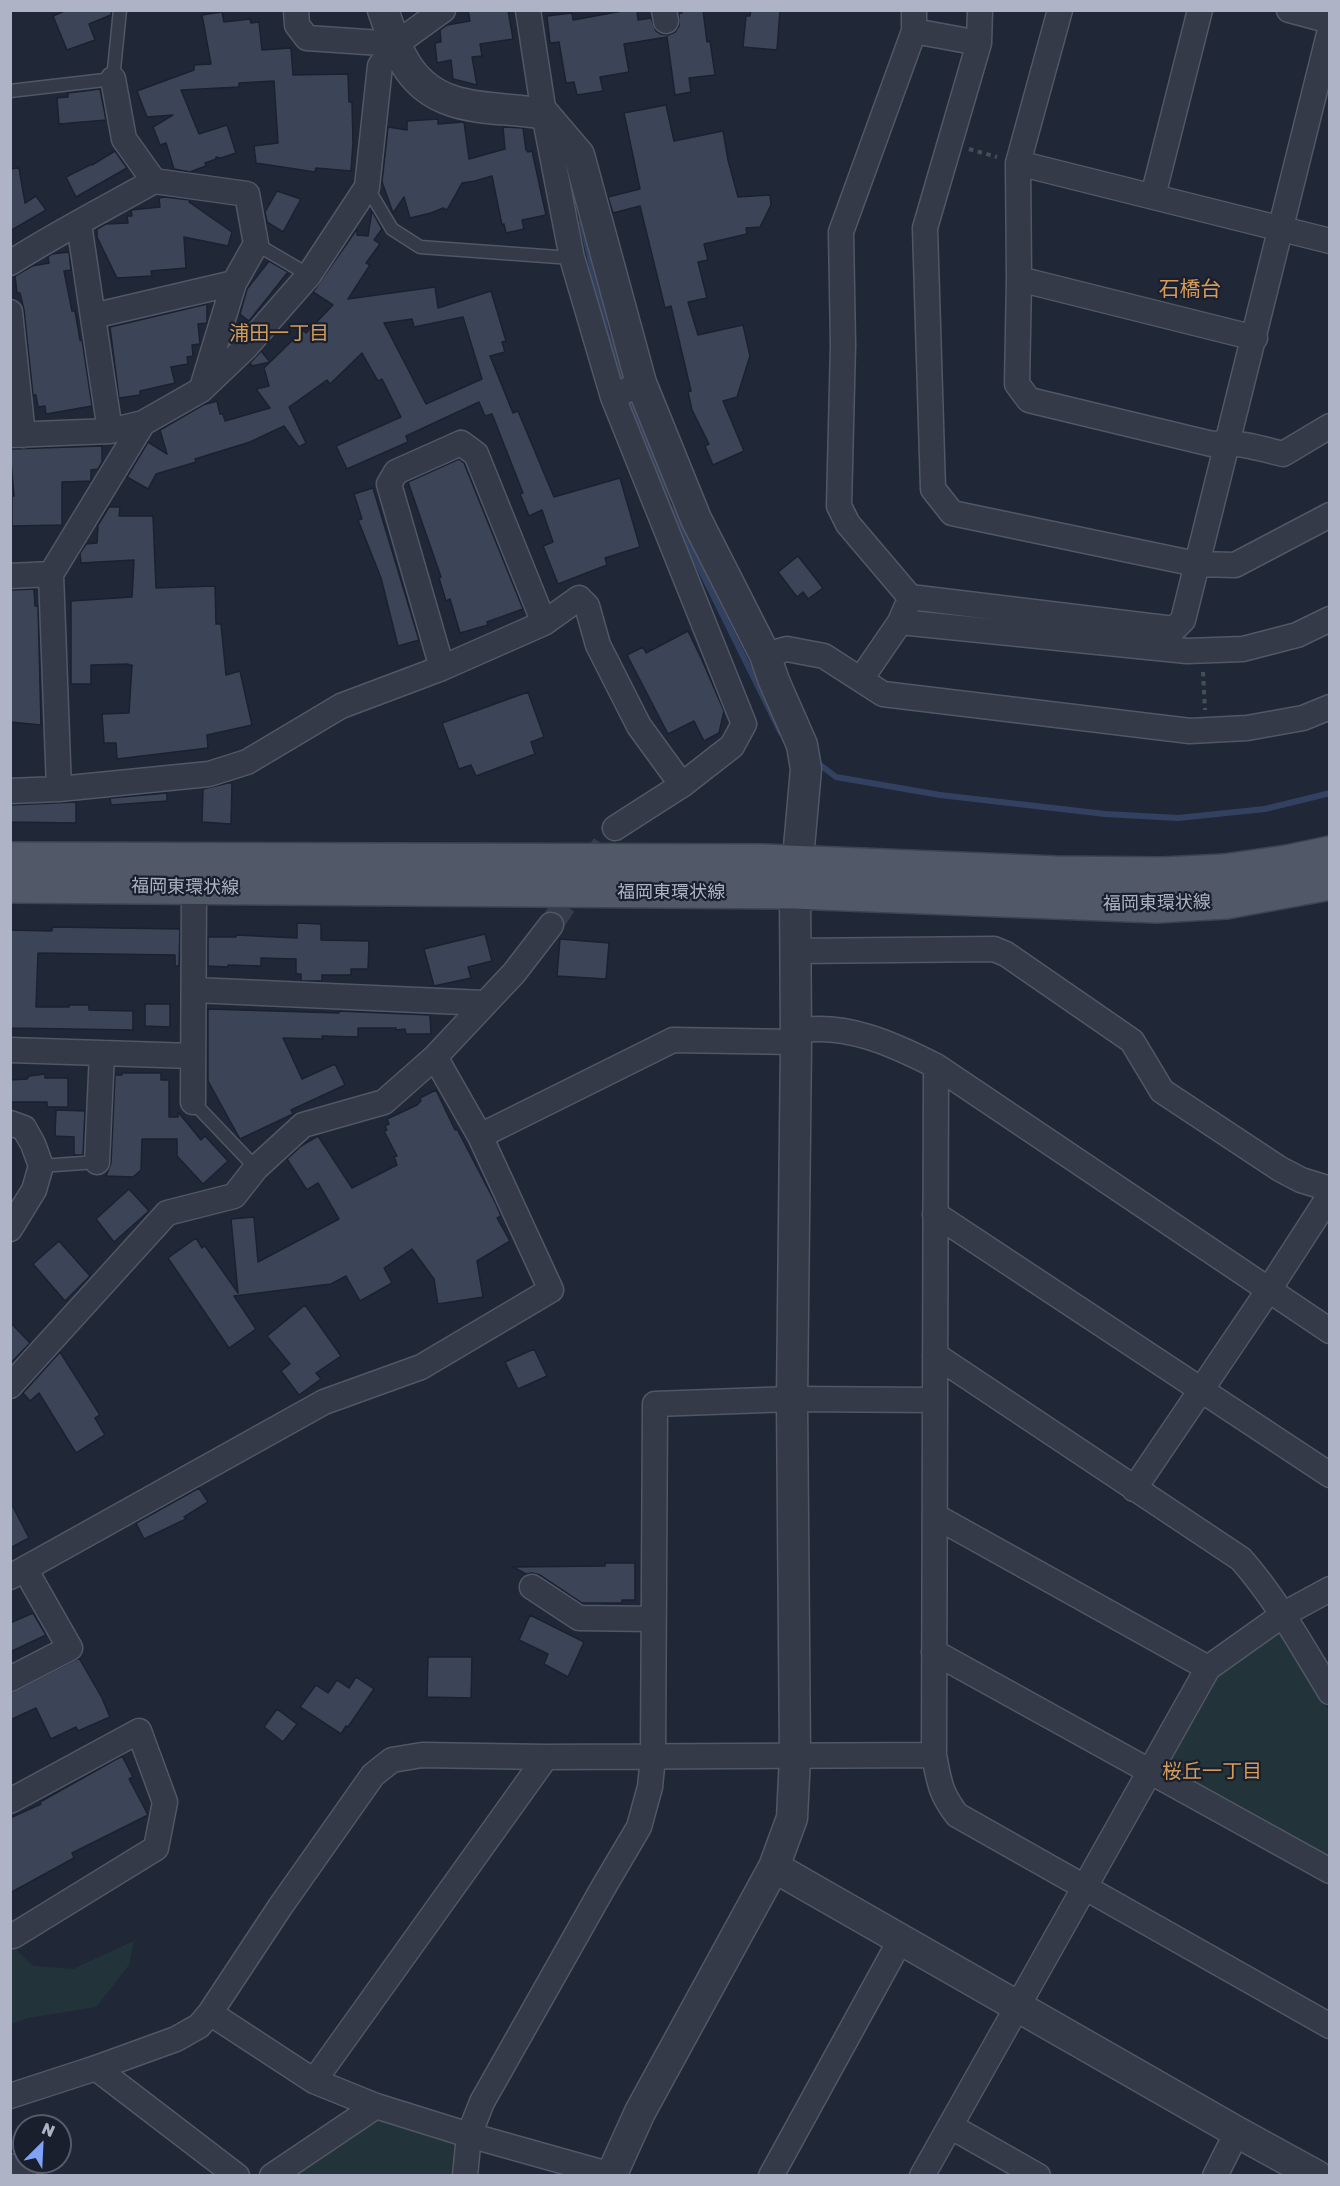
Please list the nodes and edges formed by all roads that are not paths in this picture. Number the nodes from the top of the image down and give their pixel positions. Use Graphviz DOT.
graph roads {
  1 [pos="120,10"];
  2 [pos="297,10"];
  3 [pos="383,10"];
  4 [pos="443,10"];
  5 [pos="528,10"];
  6 [pos="980,10"];
  7 [pos="1060,10"];
  8 [pos="1200,10"];
  9 [pos="1289,10"];
  10 [pos="914,21"];
  11 [pos="1329,21"];
  12 [pos="1329,30"];
  13 [pos="396,44"];
  14 [pos="979,44"];
  15 [pos="113,80"];
  16 [pos="10,91"];
  17 [pos="1321,110"];
  18 [pos="544,114"];
  19 [pos="1018,163"];
  20 [pos="154,180"];
  21 [pos="368,187"];
  22 [pos="1153,196"];
  23 [pos="79,224"];
  24 [pos="1281,229"];
  25 [pos="1329,241"];
  26 [pos="256,244"];
  27 [pos="572,258"];
  28 [pos="10,263"];
  29 [pos="309,275"];
  30 [pos="1019,279"];
  31 [pos="234,283"];
  32 [pos="10,312"];
  33 [pos="93,316"];
  34 [pos="1255,338"];
  35 [pos="641,383"];
  36 [pos="201,390"];
  37 [pos="613,397"];
  38 [pos="142,423"];
  39 [pos="1329,426"];
  40 [pos="110,431"];
  41 [pos="16,435"];
  42 [pos="1228,442"];
  43 [pos="1329,515"];
  44 [pos="1196,564"];
  45 [pos="51,574"];
  46 [pos="10,576"];
  47 [pos="910,597"];
  48 [pos="1329,619"];
  49 [pos="900,622"];
  50 [pos="544,623"];
  51 [pos="442,668"];
  52 [pos="770,668"];
  53 [pos="861,680"];
  54 [pos="1329,707"];
  55 [pos="681,785"];
  56 [pos="59,789"];
  57 [pos="10,791"];
  58 [pos="615,828"];
  59 [pos="1329,853"];
  60 [pos="10,859"];
  61 [pos="796,877"];
  62 [pos="1329,883"];
  63 [pos="10,886"];
  64 [pos="194,887"];
  65 [pos="551,925"];
  66 [pos="795,951"];
  67 [pos="195,990"];
  68 [pos="484,1003"];
  69 [pos="796,1037"];
  70 [pos="10,1050"];
  71 [pos="102,1053"];
  72 [pos="193,1056"];
  73 [pos="435,1057"];
  74 [pos="936,1066"];
  75 [pos="193,1102"];
  76 [pos="10,1123"];
  77 [pos="480,1136"];
  78 [pos="98,1162"];
  79 [pos="41,1166"];
  80 [pos="256,1168"];
  81 [pos="1329,1189"];
  82 [pos="1329,1195"];
  83 [pos="935,1214"];
  84 [pos="10,1229"];
  85 [pos="1268,1291"];
  86 [pos="1329,1330"];
  87 [pos="935,1354"];
  88 [pos="10,1386"];
  89 [pos="1201,1389"];
  90 [pos="792,1399"];
  91 [pos="935,1400"];
  92 [pos="1329,1475"];
  93 [pos="1134,1489"];
  94 [pos="934,1515"];
  95 [pos="18,1573"];
  96 [pos="532,1587"];
  97 [pos="1329,1589"];
  98 [pos="1284,1614"];
  99 [pos="652,1620"];
  100 [pos="934,1652"];
  101 [pos="1208,1668"];
  102 [pos="10,1679"];
  103 [pos="1329,1692"];
  104 [pos="934,1755"];
  105 [pos="546,1757"];
  106 [pos="653,1757"];
  107 [pos="795,1757"];
  108 [pos="1150,1771"];
  109 [pos="10,1801"];
  110 [pos="774,1867"];
  111 [pos="1329,1871"];
  112 [pos="1084,1888"];
  113 [pos="13,1936"];
  114 [pos="901,1939"];
  115 [pos="1017,2006"];
  116 [pos="210,2013"];
  117 [pos="1329,2026"];
  118 [pos="96,2068"];
  119 [pos="314,2081"];
  120 [pos="10,2096"];
  121 [pos="376,2106"];
  122 [pos="950,2126"];
  123 [pos="1237,2132"];
  124 [pos="469,2134"];
  125 [pos="10,2166"];
  126 [pos="24,2175"];
  127 [pos="237,2175"];
  128 [pos="272,2175"];
  129 [pos="465,2175"];
  130 [pos="612,2175"];
  131 [pos="771,2175"];
  132 [pos="922,2175"];
  133 [pos="1038,2175"];
  134 [pos="1215,2175"];
  135 [pos="1317,2175"];
  1 -- 15 [label="lane"];
  2 -- 13 [label="street"];
  3 -- 13 [label="street"];
  4 -- 13 [label="street"];
  5 -- 18 [label="street"];
  6 -- 14 [label="street"];
  7 -- 19 [label="street"];
  8 -- 22 [label="street"];
  9 -- 11 [label="street"];
  10 -- 14 [label="street"];
  10 -- 47 [label="street"];
  12 -- 17 [label="street"];
  13 -- 18 [label="street"];
  13 -- 21 [label="street"];
  14 -- 44 [label="street"];
  15 -- 16 [label="lane"];
  15 -- 20 [label="street"];
  17 -- 24 [label="street"];
  18 -- 27 [label="street"];
  18 -- 35 [label="street"];
  19 -- 22 [label="street"];
  19 -- 30 [label="street"];
  20 -- 23 [label="street"];
  20 -- 26 [label="street"];
  21 -- 27 [label="lane"];
  21 -- 29 [label="street"];
  22 -- 24 [label="street"];
  23 -- 28 [label="street"];
  23 -- 33 [label="street"];
  24 -- 25 [label="street"];
  24 -- 34 [label="street"];
  26 -- 29 [label="lane"];
  26 -- 31 [label="street"];
  27 -- 37 [label="street"];
  29 -- 36 [label="street"];
  30 -- 34 [label="street"];
  30 -- 42 [label="street"];
  31 -- 33 [label="street"];
  31 -- 36 [label="street"];
  32 -- 41 [label="street"];
  33 -- 40 [label="street"];
  34 -- 42 [label="street"];
  35 -- 37 [label="street"];
  35 -- 52 [label="street"];
  36 -- 38 [label="street"];
  37 -- 55 [label="street"];
  38 -- 40 [label="street"];
  38 -- 45 [label="street"];
  39 -- 42 [label="street"];
  40 -- 41 [label="street"];
  42 -- 44 [label="street"];
  43 -- 44 [label="street"];
  44 -- 47 [label="street"];
  45 -- 46 [label="street"];
  45 -- 56 [label="street"];
  47 -- 49 [label="street"];
  48 -- 49 [label="street"];
  49 -- 53 [label="street"];
  50 -- 51 [label="street"];
  50 -- 51 [label="street"];
  50 -- 55 [label="street"];
  51 -- 56 [label="street"];
  52 -- 53 [label="street"];
  52 -- 61 [label="street"];
  53 -- 54 [label="street"];
  55 -- 58 [label="street"];
  56 -- 57 [label="street"];
  59 -- 61 [label="main road, 福岡東環状線"];
  60 -- 61 [label="main road, 福岡東環状線"];
  61 -- 62 [label="main road, 福岡東環状線"];
  61 -- 64 [label="main road, 福岡東環状線"];
  61 -- 66 [label="street"];
  63 -- 64 [label="main road, 福岡東環状線"];
  64 -- 67 [label="street"];
  65 -- 68 [label="street"];
  66 -- 69 [label="street"];
  66 -- 81 [label="street"];
  67 -- 68 [label="street"];
  67 -- 72 [label="street"];
  68 -- 73 [label="street"];
  69 -- 74 [label="street"];
  69 -- 77 [label="street"];
  69 -- 90 [label="street"];
  70 -- 71 [label="street"];
  71 -- 72 [label="street"];
  71 -- 78 [label="street"];
  72 -- 75 [label="street"];
  73 -- 77 [label="street"];
  73 -- 80 [label="street"];
  74 -- 83 [label="street"];
  74 -- 85 [label="street"];
  75 -- 80 [label="lane"];
  76 -- 79 [label="street"];
  77 -- 95 [label="street"];
  78 -- 79 [label="lane"];
  79 -- 84 [label="street"];
  80 -- 88 [label="street"];
  82 -- 85 [label="street"];
  83 -- 87 [label="street"];
  83 -- 89 [label="street"];
  85 -- 86 [label="street"];
  85 -- 89 [label="street"];
  87 -- 91 [label="street"];
  87 -- 93 [label="street"];
  89 -- 92 [label="street"];
  89 -- 93 [label="street"];
  90 -- 91 [label="street"];
  90 -- 99 [label="street"];
  90 -- 107 [label="street"];
  91 -- 94 [label="street"];
  93 -- 98 [label="street"];
  94 -- 100 [label="street"];
  94 -- 101 [label="street"];
  95 -- 102 [label="street"];
  96 -- 99 [label="street"];
  97 -- 98 [label="street"];
  98 -- 101 [label="street"];
  98 -- 103 [label="street"];
  99 -- 106 [label="street"];
  100 -- 104 [label="street"];
  100 -- 108 [label="street"];
  101 -- 108 [label="street"];
  104 -- 107 [label="street"];
  104 -- 112 [label="street"];
  105 -- 106 [label="street"];
  105 -- 116 [label="street"];
  105 -- 119 [label="street"];
  106 -- 107 [label="street"];
  106 -- 124 [label="street"];
  107 -- 110 [label="street"];
  108 -- 111 [label="street"];
  108 -- 112 [label="street"];
  109 -- 113 [label="street"];
  110 -- 114 [label="street"];
  110 -- 130 [label="street"];
  112 -- 115 [label="street"];
  112 -- 117 [label="street"];
  114 -- 115 [label="street"];
  114 -- 131 [label="street"];
  115 -- 122 [label="street"];
  115 -- 123 [label="street"];
  116 -- 118 [label="street"];
  116 -- 119 [label="street"];
  118 -- 120 [label="street"];
  118 -- 127 [label="street"];
  119 -- 121 [label="street"];
  121 -- 124 [label="street"];
  121 -- 128 [label="street"];
  122 -- 132 [label="street"];
  122 -- 133 [label="street"];
  123 -- 134 [label="street"];
  123 -- 135 [label="street"];
  124 -- 129 [label="street"];
  124 -- 130 [label="street"];
  125 -- 126 [label="street"];
}
